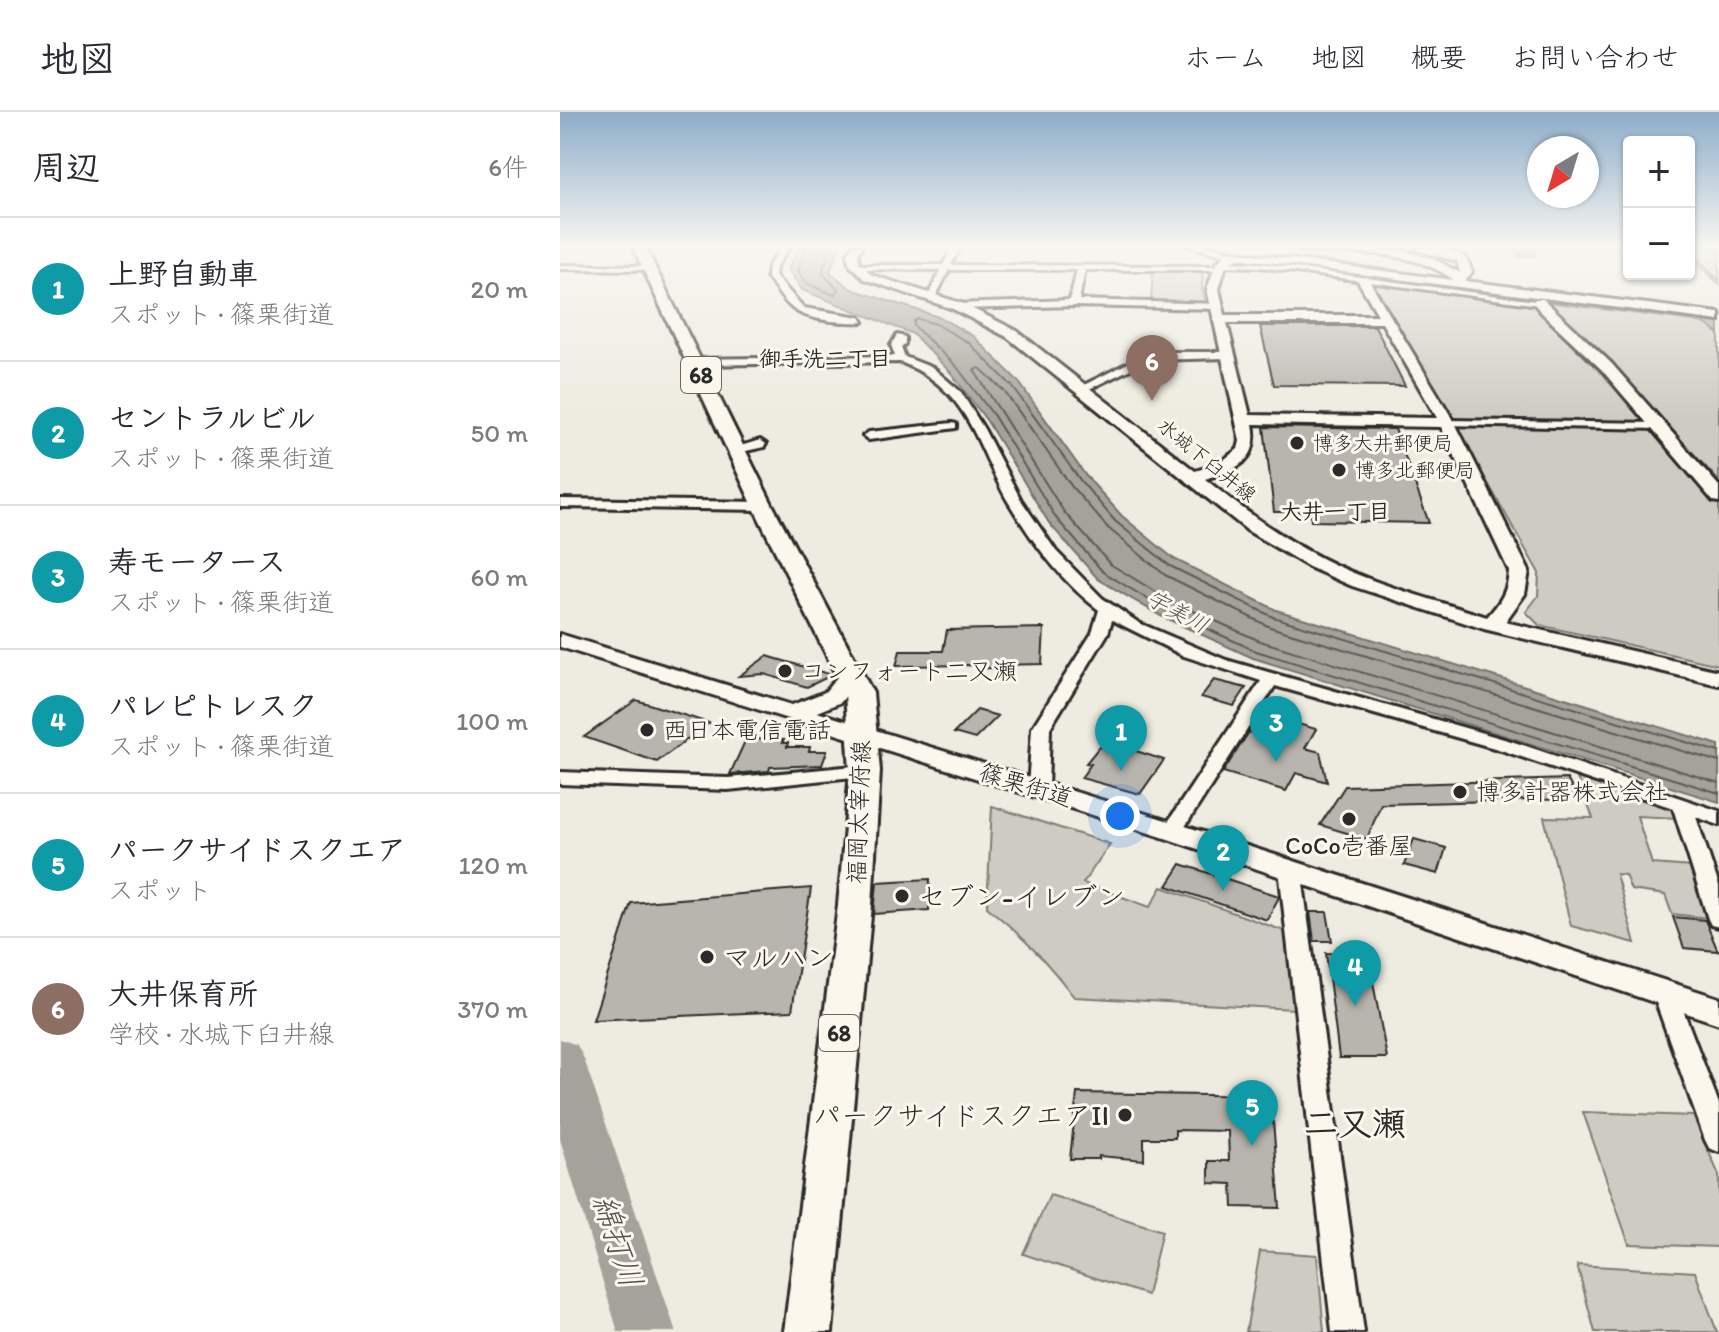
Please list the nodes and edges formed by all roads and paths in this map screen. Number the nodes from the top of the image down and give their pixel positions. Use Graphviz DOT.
graph roads {
  1 [pos="666,302"];
  2 [pos="791,302"];
  3 [pos="944,302"];
  4 [pos="1217,302"];
  5 [pos="1375,302"];
  6 [pos="1539,302"];
  7 [pos="1611,302"];
  8 [pos="1637,302"];
  9 [pos="1074,303"];
  10 [pos="1655,304"];
  11 [pos="1719,304"];
  12 [pos="957,306"];
  13 [pos="1220,312"];
  14 [pos="1719,315"];
  15 [pos="1384,319"];
  16 [pos="860,320"];
  17 [pos="900,337"];
  18 [pos="1229,355"];
  19 [pos="901,359"];
  20 [pos="694,362"];
  21 [pos="1081,389"];
  22 [pos="960,403"];
  23 [pos="1244,419"];
  24 [pos="1447,423"];
  25 [pos="952,426"];
  26 [pos="1660,426"];
  27 [pos="869,436"];
  28 [pos="760,444"];
  29 [pos="987,444"];
  30 [pos="737,449"];
  31 [pos="1194,477"];
  32 [pos="1719,497"];
  33 [pos="560,503"];
  34 [pos="763,506"];
  35 [pos="1108,608"];
  36 [pos="1491,625"];
  37 [pos="560,640"];
  38 [pos="850,676"];
  39 [pos="1272,677"];
  40 [pos="1719,678"];
  41 [pos="791,712"];
  42 [pos="864,753"];
  43 [pos="560,778"];
  44 [pos="1038,789"];
  45 [pos="1682,804"];
  46 [pos="1719,818"];
  47 [pos="1172,831"];
  48 [pos="1290,869"];
  49 [pos="1719,919"];
  50 [pos="1665,994"];
  51 [pos="1719,1011"];
  52 [pos="1719,1140"];
  53 [pos="808,1332"];
  54 [pos="1348,1332"];
  1 -- 20 [label="main road, 福岡太宰府線 / 68"];
  2 -- 16 [label="street"];
  3 -- 12 [label="street, 水城下臼井線"];
  4 -- 13 [label="street"];
  5 -- 15 [label="street"];
  6 -- 26 [label="street"];
  7 -- 14 [label="street"];
  8 -- 10 [label="street"];
  9 -- 12 [label="street"];
  9 -- 13 [label="street"];
  10 -- 11 [label="street"];
  10 -- 14 [label="street"];
  12 -- 21 [label="street, 水城下臼井線"];
  13 -- 15 [label="street"];
  13 -- 18 [label="street"];
  15 -- 24 [label="street"];
  17 -- 19 [label="street"];
  18 -- 21 [label="street"];
  18 -- 23 [label="street"];
  19 -- 20 [label="street"];
  19 -- 22 [label="street"];
  20 -- 30 [label="main road, 福岡太宰府線 / 68"];
  21 -- 31 [label="street, 水城下臼井線"];
  22 -- 25 [label="street"];
  22 -- 29 [label="street"];
  23 -- 24 [label="street"];
  23 -- 31 [label="street"];
  24 -- 26 [label="street"];
  24 -- 36 [label="street"];
  25 -- 27 [label="street"];
  25 -- 29 [label="street"];
  26 -- 32 [label="street"];
  28 -- 30 [label="street"];
  29 -- 35 [label="street"];
  30 -- 34 [label="main road, 福岡太宰府線 / 68"];
  31 -- 36 [label="street, 水城下臼井線"];
  33 -- 34 [label="street"];
  34 -- 38 [label="main road, 福岡太宰府線 / 68"];
  35 -- 39 [label="street"];
  35 -- 44 [label="street"];
  36 -- 40 [label="street, 水城下臼井線"];
  37 -- 41 [label="street, 篠栗街道"];
  38 -- 41 [label="street"];
  38 -- 42 [label="main road, 福岡太宰府線 / 68"];
  39 -- 45 [label="street"];
  39 -- 47 [label="street"];
  41 -- 42 [label="street, 篠栗街道"];
  42 -- 43 [label="street"];
  42 -- 44 [label="street, 篠栗街道"];
  42 -- 53 [label="main road, 福岡太宰府線 / 68"];
  44 -- 47 [label="street, 篠栗街道"];
  45 -- 46 [label="street"];
  45 -- 49 [label="street"];
  47 -- 48 [label="street, 篠栗街道"];
  48 -- 50 [label="street, 篠栗街道"];
  48 -- 54 [label="street"];
  50 -- 51 [label="street, 篠栗街道"];
  50 -- 52 [label="street"];
}
